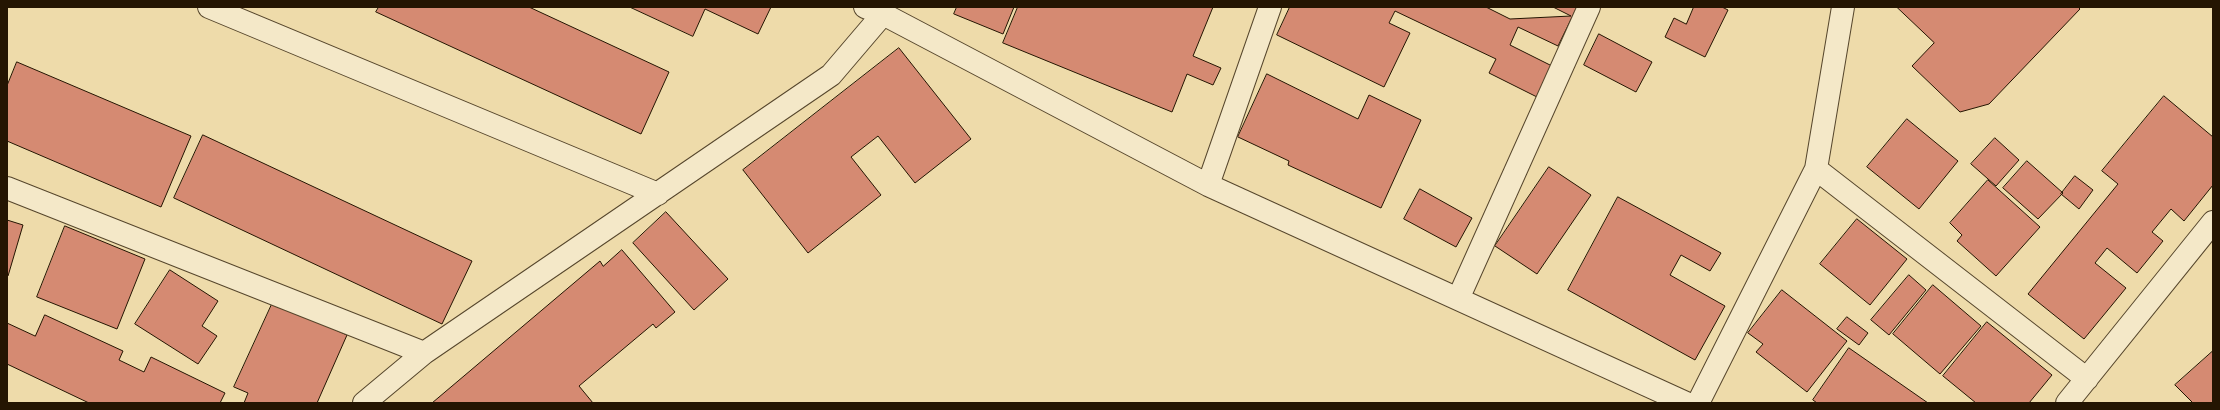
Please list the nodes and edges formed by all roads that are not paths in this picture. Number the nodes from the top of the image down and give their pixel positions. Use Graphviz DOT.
graph roads {
  1 [pos="209,7"];
  2 [pos="1270,7"];
  3 [pos="1589,7"];
  4 [pos="1843,7"];
  5 [pos="874,10"];
  6 [pos="1816,169"];
  7 [pos="1208,185"];
  8 [pos="7,188"];
  9 [pos="658,194"];
  10 [pos="2213,222"];
  11 [pos="1458,299"];
  12 [pos="424,354"];
  13 [pos="2087,379"];
  14 [pos="364,403"];
  15 [pos="1686,403"];
  16 [pos="1698,403"];
  17 [pos="2066,403"];
  1 -- 9 [label="street"];
  2 -- 7 [label="street"];
  3 -- 11 [label="street"];
  4 -- 6 [label="street"];
  5 -- 7 [label="street"];
  5 -- 9 [label="street"];
  6 -- 13 [label="street"];
  6 -- 16 [label="street"];
  7 -- 11 [label="street"];
  8 -- 12 [label="street"];
  9 -- 12 [label="street"];
  10 -- 13 [label="street"];
  11 -- 15 [label="street"];
  12 -- 14 [label="street"];
  13 -- 17 [label="street"];
}
